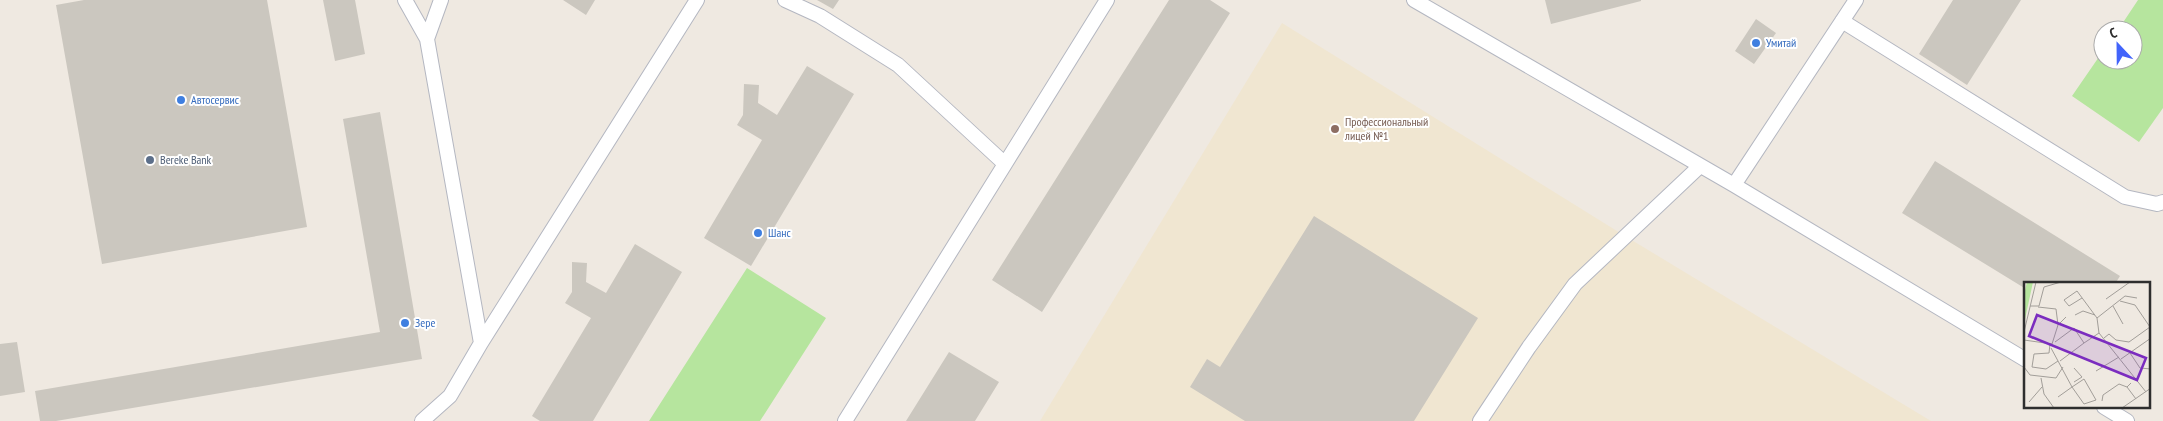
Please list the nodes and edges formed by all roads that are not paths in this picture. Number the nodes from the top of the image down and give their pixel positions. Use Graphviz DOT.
graph roads {
  1 [pos="405,0"];
  2 [pos="441,0"];
  3 [pos="697,0"];
  4 [pos="785,0"];
  5 [pos="1107,0"];
  6 [pos="1414,0"];
  7 [pos="1856,0"];
  8 [pos="1842,21"];
  9 [pos="427,39"];
  10 [pos="1005,164"];
  11 [pos="1700,166"];
  12 [pos="1734,185"];
  13 [pos="2163,202"];
  14 [pos="481,343"];
  15 [pos="2024,359"];
  16 [pos="2106,408"];
  17 [pos="424,421"];
  18 [pos="845,421"];
  19 [pos="1480,421"];
  20 [pos="2127,421"];
  1 -- 9 [label="lane"];
  2 -- 9 [label="lane"];
  3 -- 14 [label="lane"];
  4 -- 10 [label="lane"];
  5 -- 10 [label="lane"];
  6 -- 11 [label="lane"];
  7 -- 8 [label="lane"];
  8 -- 12 [label="lane"];
  8 -- 13 [label="lane"];
  9 -- 14 [label="lane"];
  10 -- 18 [label="lane"];
  11 -- 12 [label="lane"];
  11 -- 19 [label="lane"];
  12 -- 15 [label="lane"];
  14 -- 17 [label="lane"];
  16 -- 20 [label="lane"];
}
